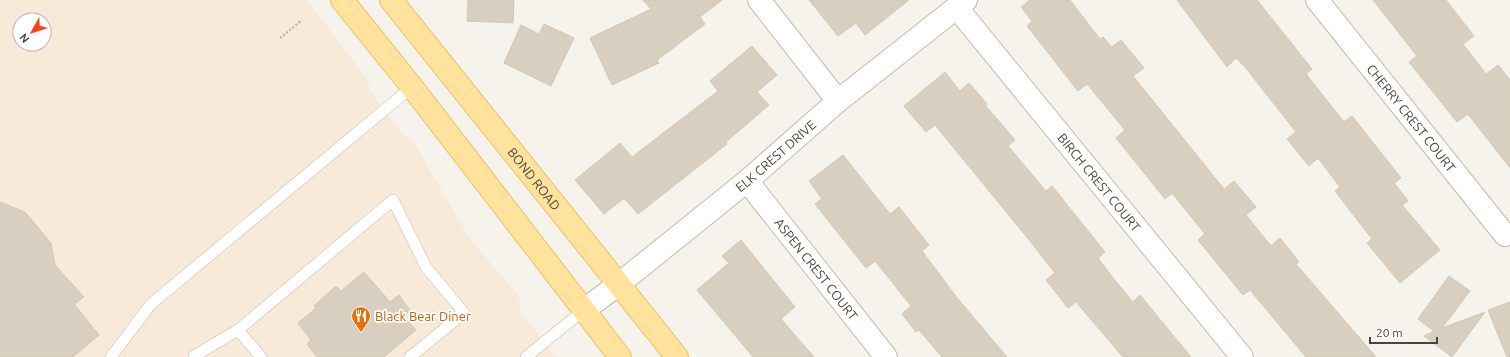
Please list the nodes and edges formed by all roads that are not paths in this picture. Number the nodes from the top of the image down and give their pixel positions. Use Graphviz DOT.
graph roads {
  1 [pos="342,0"];
  2 [pos="391,0"];
  3 [pos="759,0"];
  4 [pos="1317,0"];
  5 [pos="962,4"];
  6 [pos="412,88"];
  7 [pos="838,102"];
  8 [pos="747,181"];
  9 [pos="1505,235"];
  10 [pos="619,284"];
  11 [pos="584,310"];
  12 [pos="238,330"];
  13 [pos="194,356"];
  14 [pos="111,357"];
  15 [pos="261,357"];
  16 [pos="410,357"];
  17 [pos="526,357"];
  18 [pos="620,357"];
  19 [pos="677,357"];
  20 [pos="886,357"];
  21 [pos="1242,357"];
  1 -- 6 [label="main road"];
  2 -- 10 [label="main road, BOND ROAD"];
  3 -- 7 [label="street"];
  4 -- 9 [label="street, CHERRY CREST COURT"];
  5 -- 7 [label="street, ELK CREST DRIVE"];
  5 -- 21 [label="street, BIRCH CREST COURT"];
  6 -- 11 [label="main road"];
  6 -- 14 [label="lane"];
  7 -- 8 [label="street, ELK CREST DRIVE"];
  8 -- 10 [label="street, ELK CREST DRIVE"];
  8 -- 20 [label="street, ASPEN CREST COURT"];
  10 -- 11 [label="street, ELK CREST DRIVE"];
  10 -- 19 [label="main road, BOND ROAD"];
  11 -- 17 [label="lane"];
  11 -- 18 [label="main road"];
  12 -- 13 [label="lane"];
  12 -- 15 [label="lane"];
  12 -- 16 [label="lane"];
}
